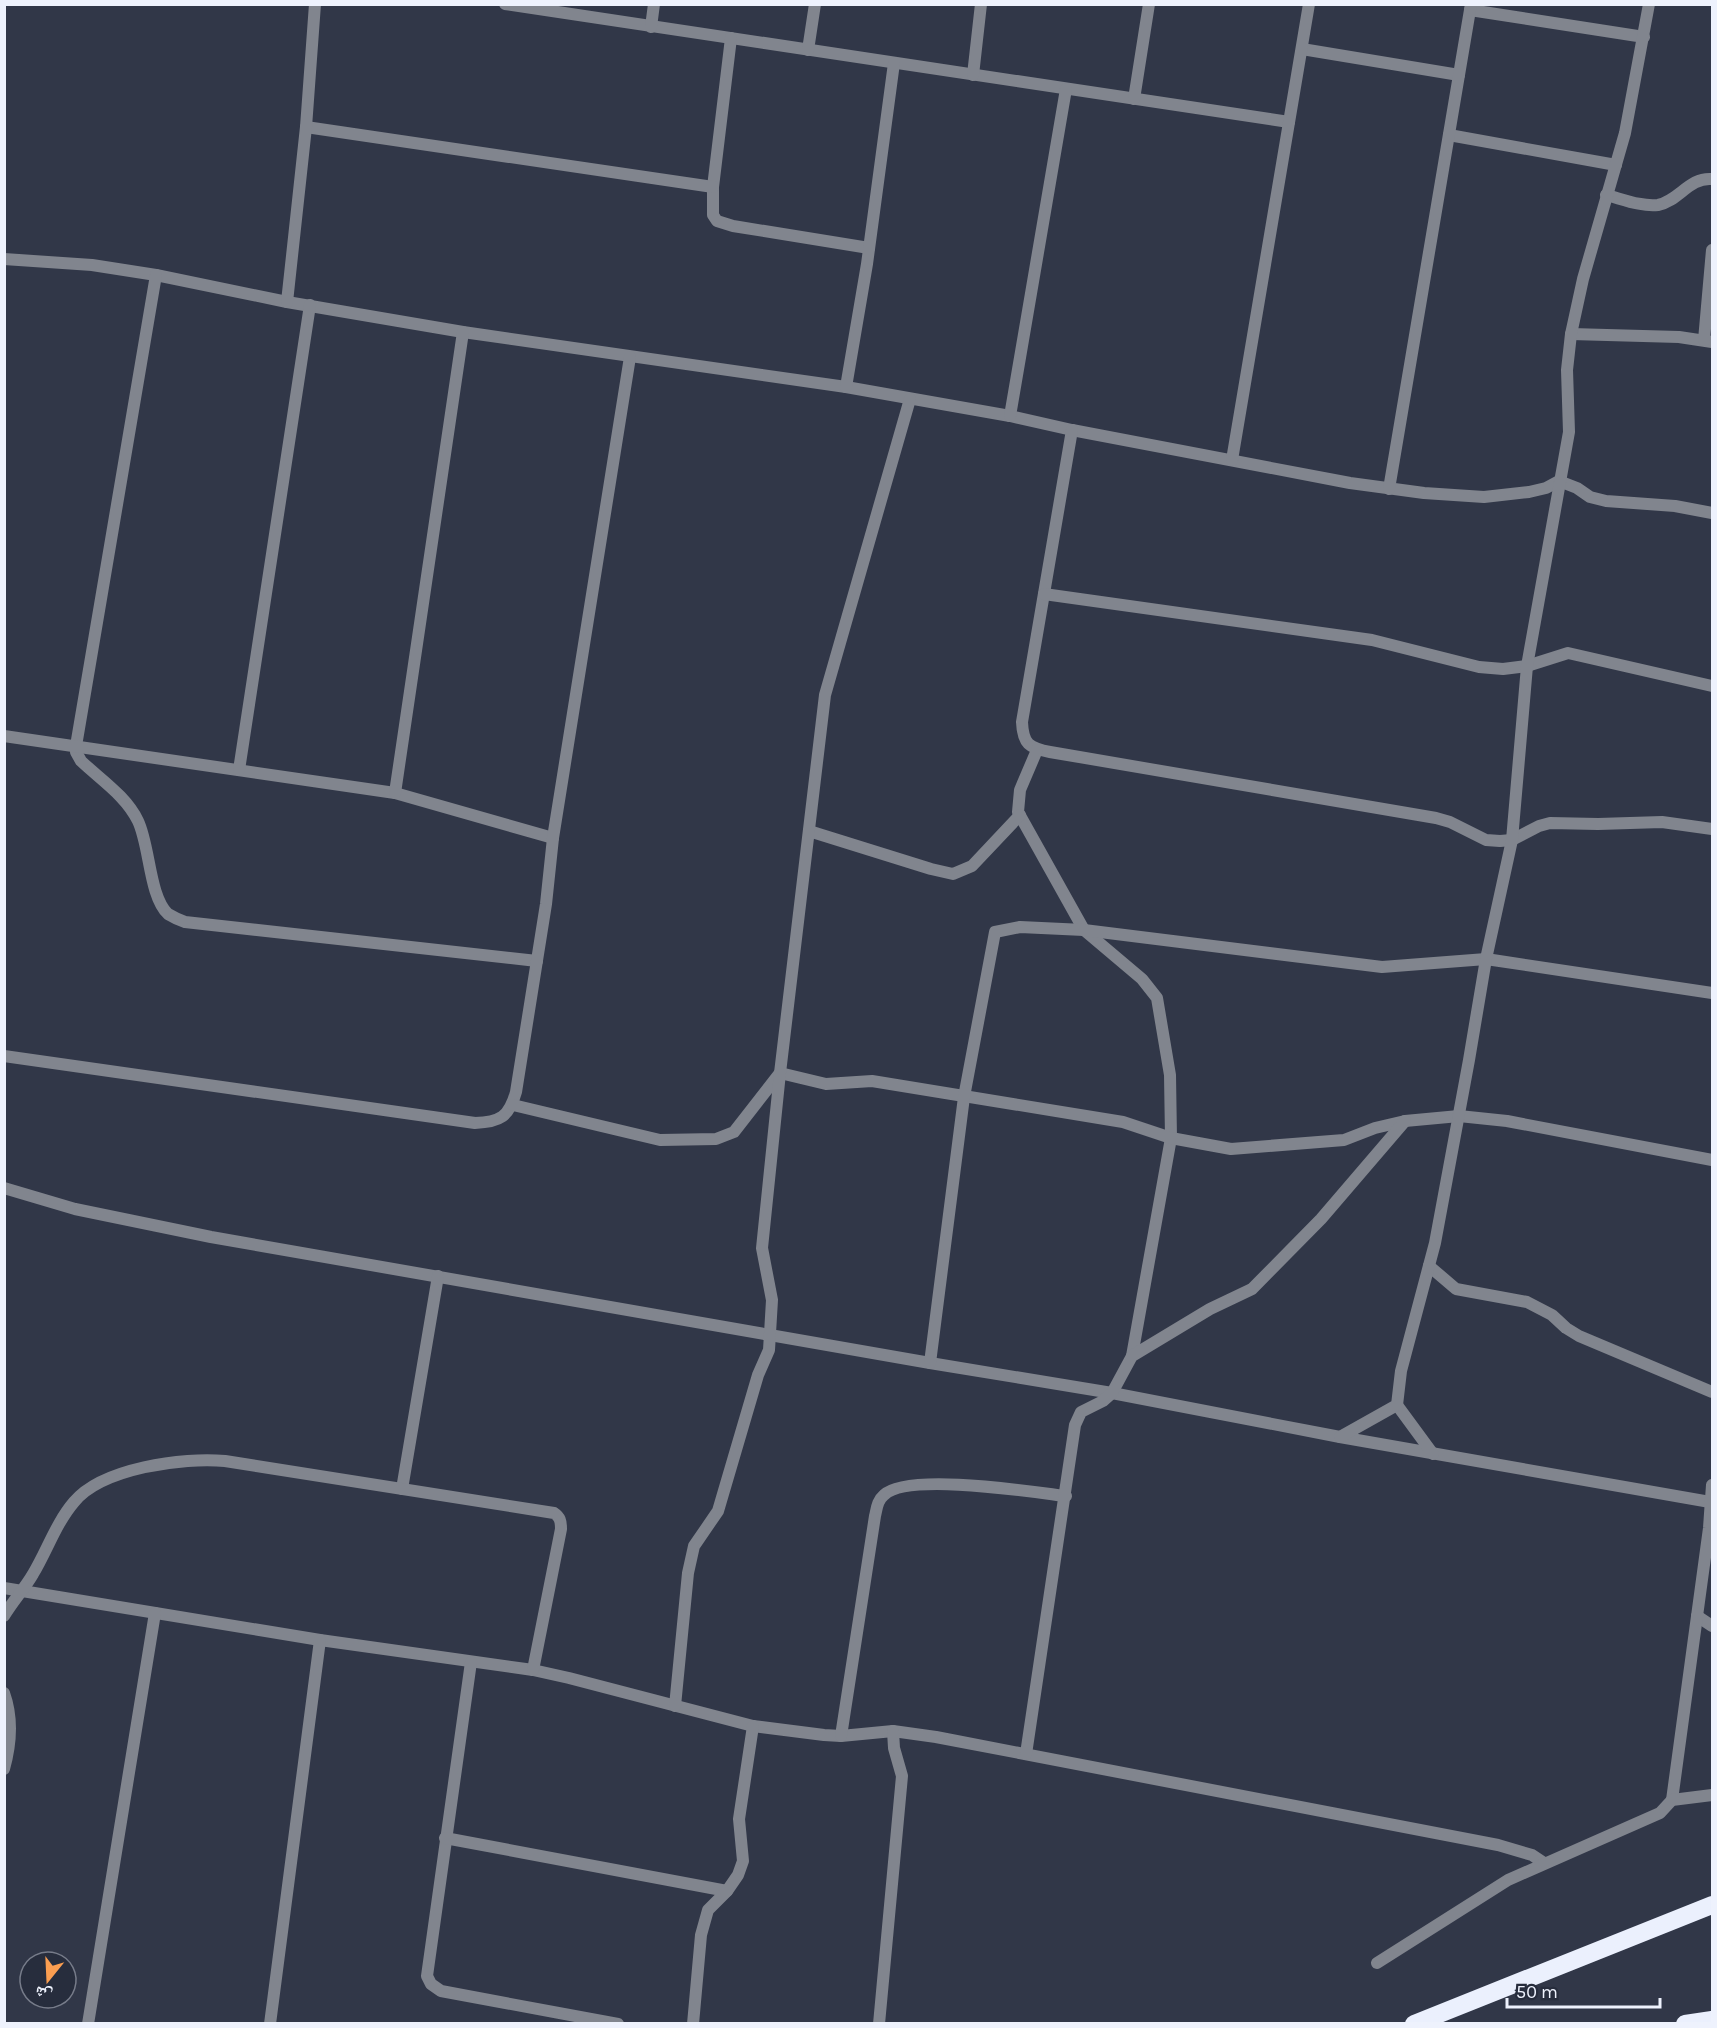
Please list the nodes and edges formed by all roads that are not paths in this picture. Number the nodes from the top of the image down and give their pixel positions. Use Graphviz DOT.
graph roads {
  1 [pos="315,4"];
  2 [pos="505,4"];
  3 [pos="654,4"];
  4 [pos="815,4"];
  5 [pos="981,4"];
  6 [pos="1149,4"];
  7 [pos="1309,4"];
  8 [pos="1649,4"];
  9 [pos="1471,7"];
  10 [pos="651,27"];
  11 [pos="1644,37"];
  12 [pos="730,38"];
  13 [pos="1302,49"];
  14 [pos="808,50"];
  15 [pos="894,63"];
  16 [pos="973,75"];
  17 [pos="1459,75"];
  18 [pos="1066,89"];
  19 [pos="1134,99"];
  20 [pos="1289,122"];
  21 [pos="306,127"];
  22 [pos="1449,135"];
  23 [pos="1616,165"];
  24 [pos="1713,179"];
  25 [pos="713,187"];
  26 [pos="1606,195"];
  27 [pos="869,248"];
  28 [pos="1713,250"];
  29 [pos="4,259"];
  30 [pos="156,275"];
  31 [pos="287,302"];
  32 [pos="310,305"];
  33 [pos="463,332"];
  34 [pos="1571,334"];
  35 [pos="1708,341"];
  36 [pos="630,357"];
  37 [pos="846,387"];
  38 [pos="910,399"];
  39 [pos="1010,416"];
  40 [pos="1072,430"];
  41 [pos="1232,460"];
  42 [pos="1559,481"];
  43 [pos="1389,489"];
  44 [pos="1713,513"];
  45 [pos="1044,594"];
  46 [pos="1527,666"];
  47 [pos="1713,686"];
  48 [pos="4,736"];
  49 [pos="76,746"];
  50 [pos="1037,750"];
  51 [pos="239,770"];
  52 [pos="395,793"];
  53 [pos="1020,815"];
  54 [pos="1713,829"];
  55 [pos="808,831"];
  56 [pos="554,838"];
  57 [pos="1512,840"];
  58 [pos="1084,930"];
  59 [pos="1486,959"];
  60 [pos="537,961"];
  61 [pos="1713,993"];
  62 [pos="4,1056"];
  63 [pos="780,1073"];
  64 [pos="964,1097"];
  65 [pos="513,1105"];
  66 [pos="1459,1116"];
  67 [pos="1405,1121"];
  68 [pos="1171,1138"];
  69 [pos="1713,1160"];
  70 [pos="4,1188"];
  71 [pos="1429,1266"];
  72 [pos="438,1276"];
  73 [pos="770,1335"];
  74 [pos="1132,1356"];
  75 [pos="930,1363"];
  76 [pos="1713,1392"];
  77 [pos="1112,1393"];
  78 [pos="1397,1405"];
  79 [pos="1340,1437"];
  80 [pos="1433,1454"];
  81 [pos="1713,1485"];
  82 [pos="402,1489"];
  83 [pos="1066,1496"];
  84 [pos="1710,1502"];
  85 [pos="1711,1529"];
  86 [pos="4,1588"];
  87 [pos="21,1591"];
  88 [pos="155,1613"];
  89 [pos="4,1616"];
  90 [pos="1697,1616"];
  91 [pos="1713,1626"];
  92 [pos="320,1640"];
  93 [pos="471,1662"];
  94 [pos="532,1670"];
  95 [pos="4,1693"];
  96 [pos="675,1706"];
  97 [pos="753,1726"];
  98 [pos="893,1731"];
  99 [pos="841,1736"];
  100 [pos="1026,1754"];
  101 [pos="4,1769"];
  102 [pos="1713,1795"];
  103 [pos="1672,1800"];
  104 [pos="445,1838"];
  105 [pos="1544,1863"];
  106 [pos="727,1892"];
  107 [pos="1713,1905"];
  108 [pos="1377,1963"];
  109 [pos="1713,2020"];
  110 [pos="88,2024"];
  111 [pos="270,2024"];
  112 [pos="618,2024"];
  113 [pos="693,2024"];
  114 [pos="879,2024"];
  115 [pos="1414,2024"];
  116 [pos="1685,2024"];
  1 -- 21 [label="street"];
  2 -- 10 [label="street"];
  3 -- 10 [label="street"];
  4 -- 14 [label="street"];
  5 -- 16 [label="street"];
  6 -- 19 [label="street"];
  7 -- 13 [label="street"];
  8 -- 11 [label="street"];
  9 -- 11 [label="street"];
  9 -- 17 [label="street"];
  10 -- 12 [label="street"];
  11 -- 23 [label="street"];
  12 -- 14 [label="street"];
  12 -- 25 [label="street"];
  13 -- 17 [label="street"];
  13 -- 20 [label="street"];
  14 -- 15 [label="street"];
  15 -- 16 [label="street"];
  15 -- 27 [label="street"];
  16 -- 18 [label="street"];
  17 -- 22 [label="street"];
  18 -- 19 [label="street"];
  18 -- 39 [label="street"];
  19 -- 20 [label="street"];
  20 -- 41 [label="street"];
  21 -- 25 [label="street"];
  21 -- 31 [label="street"];
  22 -- 23 [label="street"];
  22 -- 43 [label="street"];
  23 -- 26 [label="street"];
  24 -- 26 [label="street"];
  25 -- 27 [label="street"];
  26 -- 34 [label="street"];
  27 -- 37 [label="street"];
  28 -- 35 [label="street"];
  29 -- 30 [label="street"];
  30 -- 31 [label="street"];
  30 -- 49 [label="street"];
  31 -- 32 [label="street"];
  32 -- 33 [label="street"];
  32 -- 51 [label="street"];
  33 -- 36 [label="street"];
  33 -- 52 [label="street"];
  34 -- 35 [label="street"];
  34 -- 42 [label="street"];
  36 -- 37 [label="street"];
  36 -- 56 [label="street"];
  37 -- 38 [label="street"];
  38 -- 39 [label="street"];
  38 -- 55 [label="street"];
  39 -- 40 [label="street"];
  40 -- 41 [label="street"];
  40 -- 45 [label="street"];
  41 -- 43 [label="street"];
  42 -- 43 [label="street"];
  42 -- 44 [label="street"];
  42 -- 46 [label="street"];
  45 -- 46 [label="street"];
  45 -- 50 [label="street"];
  46 -- 47 [label="street"];
  46 -- 57 [label="street"];
  48 -- 49 [label="street"];
  49 -- 51 [label="street"];
  49 -- 60 [label="street"];
  50 -- 53 [label="street"];
  50 -- 57 [label="street"];
  51 -- 52 [label="street"];
  52 -- 56 [label="street"];
  53 -- 55 [label="street"];
  53 -- 58 [label="street"];
  54 -- 57 [label="street"];
  55 -- 63 [label="street"];
  56 -- 60 [label="street"];
  57 -- 59 [label="street"];
  58 -- 59 [label="street"];
  58 -- 64 [label="street"];
  58 -- 68 [label="street"];
  59 -- 61 [label="street"];
  59 -- 66 [label="street"];
  60 -- 65 [label="street"];
  62 -- 65 [label="street"];
  63 -- 64 [label="street"];
  63 -- 65 [label="street"];
  63 -- 73 [label="street"];
  64 -- 68 [label="street"];
  64 -- 75 [label="street"];
  66 -- 67 [label="street"];
  66 -- 69 [label="street"];
  66 -- 71 [label="street"];
  67 -- 68 [label="street"];
  67 -- 74 [label="street"];
  68 -- 74 [label="street"];
  70 -- 72 [label="street"];
  71 -- 76 [label="street"];
  71 -- 78 [label="street"];
  72 -- 73 [label="street"];
  72 -- 82 [label="street"];
  73 -- 75 [label="street"];
  73 -- 96 [label="street"];
  74 -- 77 [label="street"];
  75 -- 77 [label="street"];
  77 -- 79 [label="street"];
  77 -- 83 [label="street"];
  78 -- 79 [label="street"];
  78 -- 80 [label="street"];
  79 -- 80 [label="street"];
  80 -- 84 [label="street"];
  81 -- 84 [label="street"];
  82 -- 87 [label="street"];
  82 -- 94 [label="street"];
  83 -- 99 [label="street"];
  83 -- 100 [label="street"];
  84 -- 85 [label="street"];
  85 -- 90 [label="street"];
  86 -- 87 [label="street"];
  87 -- 88 [label="street"];
  87 -- 89 [label="street"];
  88 -- 92 [label="street"];
  88 -- 110 [label="street"];
  90 -- 91 [label="street"];
  90 -- 103 [label="street"];
  92 -- 93 [label="street"];
  92 -- 111 [label="street"];
  93 -- 94 [label="street"];
  93 -- 104 [label="street"];
  94 -- 96 [label="street"];
  95 -- 101 [label="street"];
  96 -- 97 [label="street"];
  97 -- 99 [label="street"];
  97 -- 106 [label="street"];
  98 -- 99 [label="street"];
  98 -- 100 [label="street"];
  98 -- 114 [label="street"];
  100 -- 105 [label="street"];
  102 -- 103 [label="street"];
  103 -- 105 [label="street"];
  104 -- 106 [label="street"];
  104 -- 112 [label="street"];
  105 -- 108 [label="street"];
  106 -- 113 [label="street"];
  107 -- 115 [label="highway"];
  109 -- 116 [label="highway"];
}
